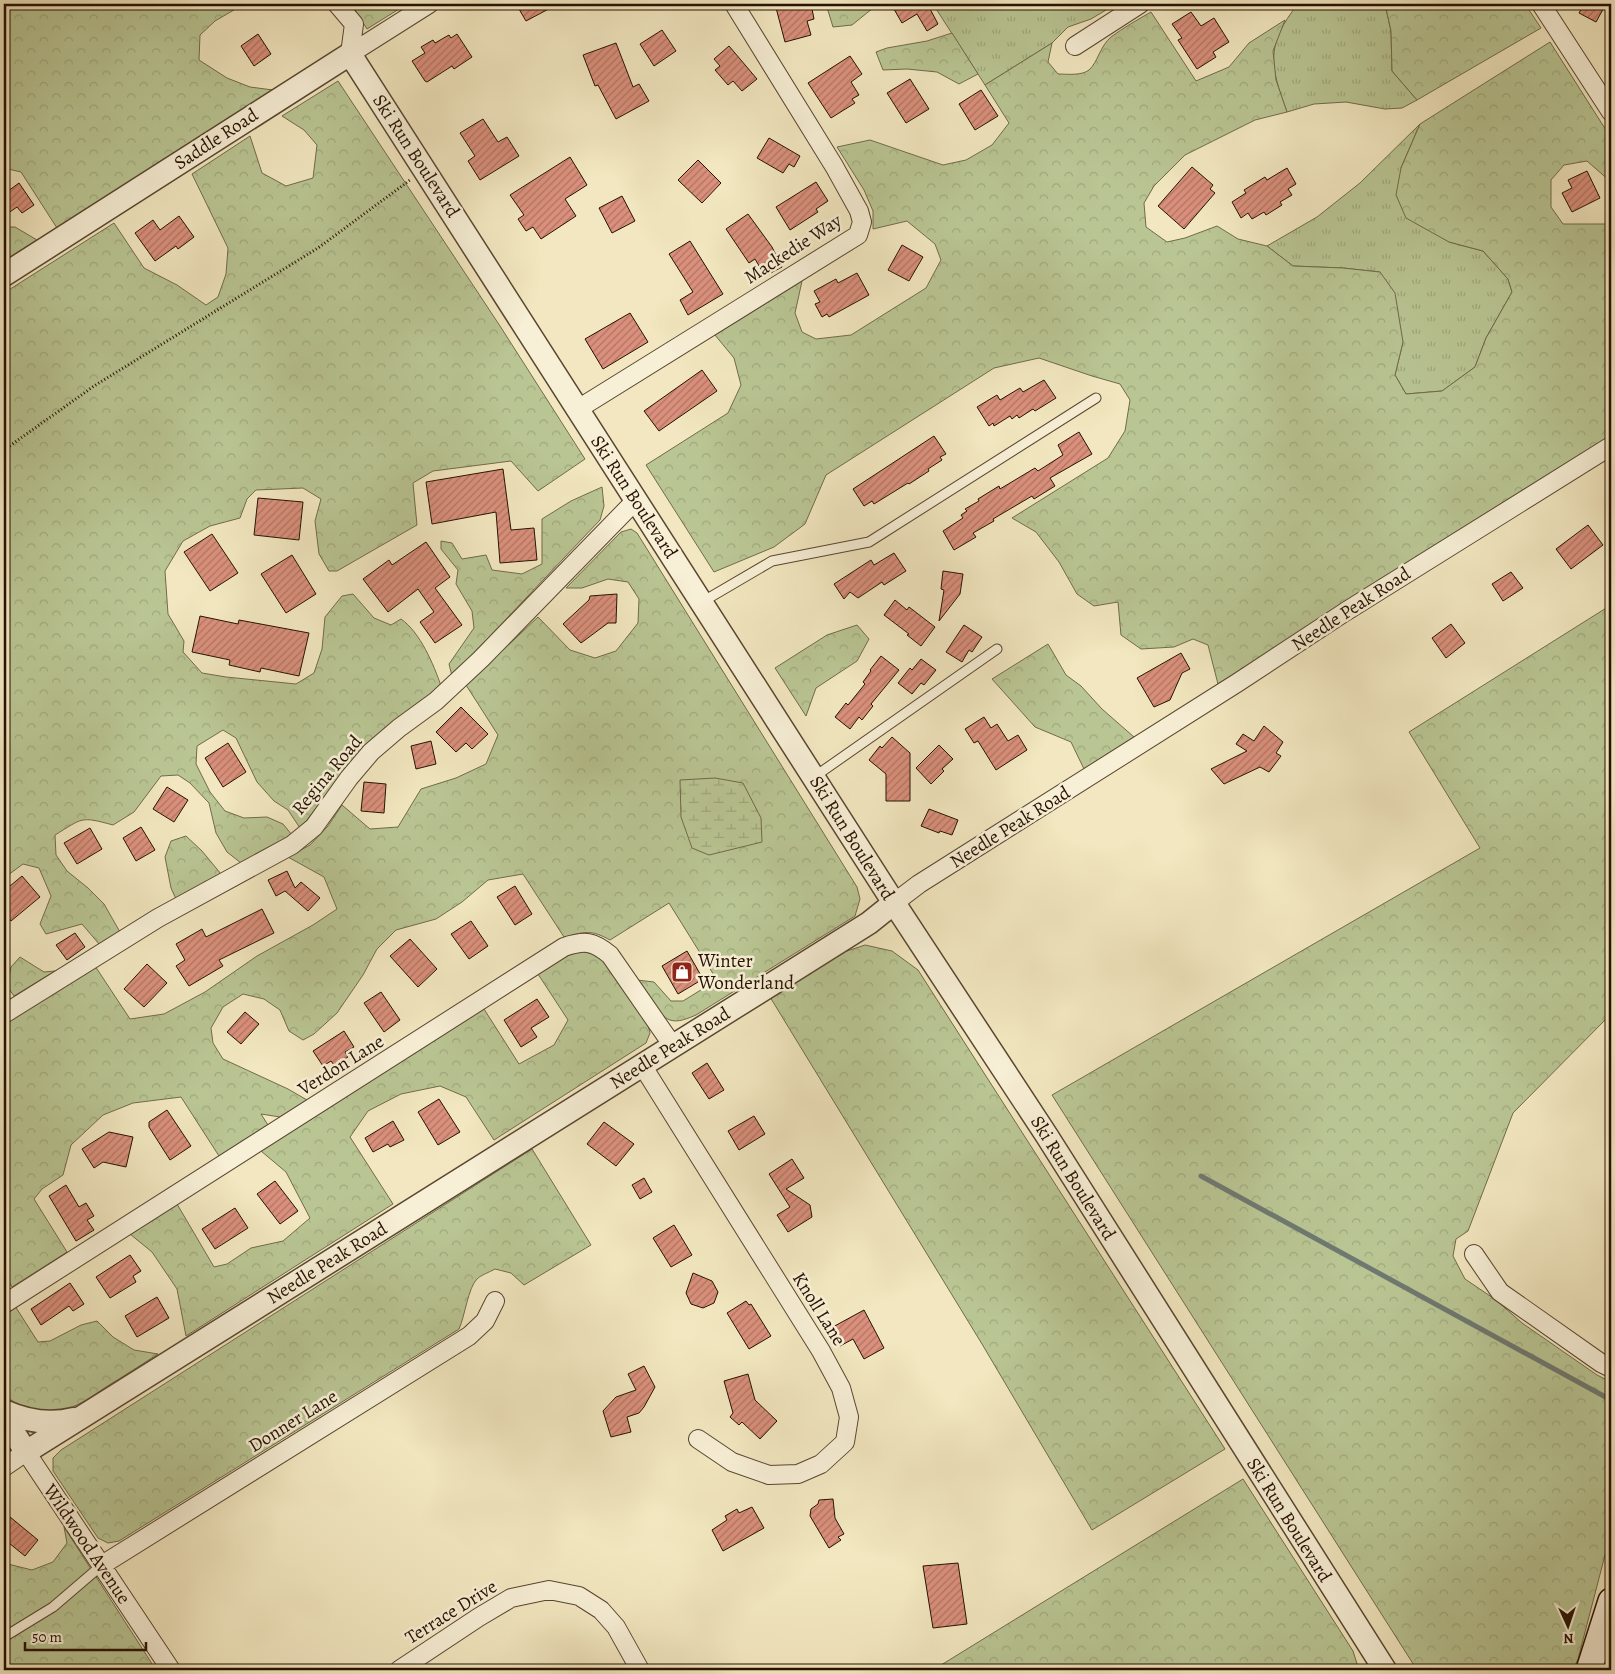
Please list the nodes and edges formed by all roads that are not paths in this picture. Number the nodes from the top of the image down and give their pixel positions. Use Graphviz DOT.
graph roads {
  1 [pos="336,4"];
  2 [pos="429,4"];
  3 [pos="734,4"];
  4 [pos="1140,4"];
  5 [pos="1541,4"];
  6 [pos="1075,46"];
  7 [pos="350,54"];
  8 [pos="1611,112"];
  9 [pos="4,275"];
  10 [pos="1096,398"];
  11 [pos="578,409"];
  12 [pos="1611,446"];
  13 [pos="636,500"];
  14 [pos="702,602"];
  15 [pos="997,648"];
  16 [pos="814,778"];
  17 [pos="894,903"];
  18 [pos="4,1014"];
  19 [pos="673,1046"];
  20 [pos="642,1065"];
  21 [pos="1474,1254"];
  22 [pos="495,1301"];
  23 [pos="4,1304"];
  24 [pos="1611,1368"];
  25 [pos="4,1411"];
  26 [pos="4,1417"];
  27 [pos="80,1418"];
  28 [pos="698,1439"];
  29 [pos="26,1452"];
  30 [pos="4,1466"];
  31 [pos="102,1566"];
  32 [pos="1611,1601"];
  33 [pos="4,1637"];
  34 [pos="171,1670"];
  35 [pos="399,1670"];
  36 [pos="640,1670"];
  37 [pos="1385,1670"];
  38 [pos="1589,1670"];
  1 -- 7 [label="street"];
  2 -- 7 [label="street, Saddle Road"];
  3 -- 11 [label="street, Mackedie Way"];
  4 -- 6 [label="street"];
  5 -- 8 [label="street"];
  7 -- 9 [label="street, Saddle Road"];
  7 -- 11 [label="street, Ski Run Boulevard"];
  10 -- 14 [label="lane"];
  11 -- 13 [label="street, Ski Run Boulevard"];
  12 -- 17 [label="street, Needle Peak Road"];
  13 -- 14 [label="street, Ski Run Boulevard"];
  13 -- 18 [label="street, Regina Road"];
  14 -- 16 [label="street, Ski Run Boulevard"];
  15 -- 16 [label="lane"];
  16 -- 17 [label="street, Ski Run Boulevard"];
  17 -- 19 [label="street, Needle Peak Road"];
  17 -- 37 [label="street, Ski Run Boulevard"];
  19 -- 20 [label="street, Needle Peak Road"];
  19 -- 23 [label="street, Verdon Lane"];
  20 -- 27 [label="street, Needle Peak Road"];
  20 -- 28 [label="street, Knoll Lane"];
  21 -- 24 [label="street"];
  22 -- 31 [label="street, Donner Lane"];
  25 -- 27 [label="street"];
  26 -- 29 [label="street, Wildwood Avenue"];
  27 -- 29 [label="street, Needle Peak Road"];
  29 -- 30 [label="street, Needle Peak Road"];
  29 -- 31 [label="street, Wildwood Avenue"];
  31 -- 33 [label="lane"];
  31 -- 34 [label="street, Wildwood Avenue"];
  32 -- 38 [label="main road"];
  35 -- 36 [label="street, Terrace Drive"];
}
